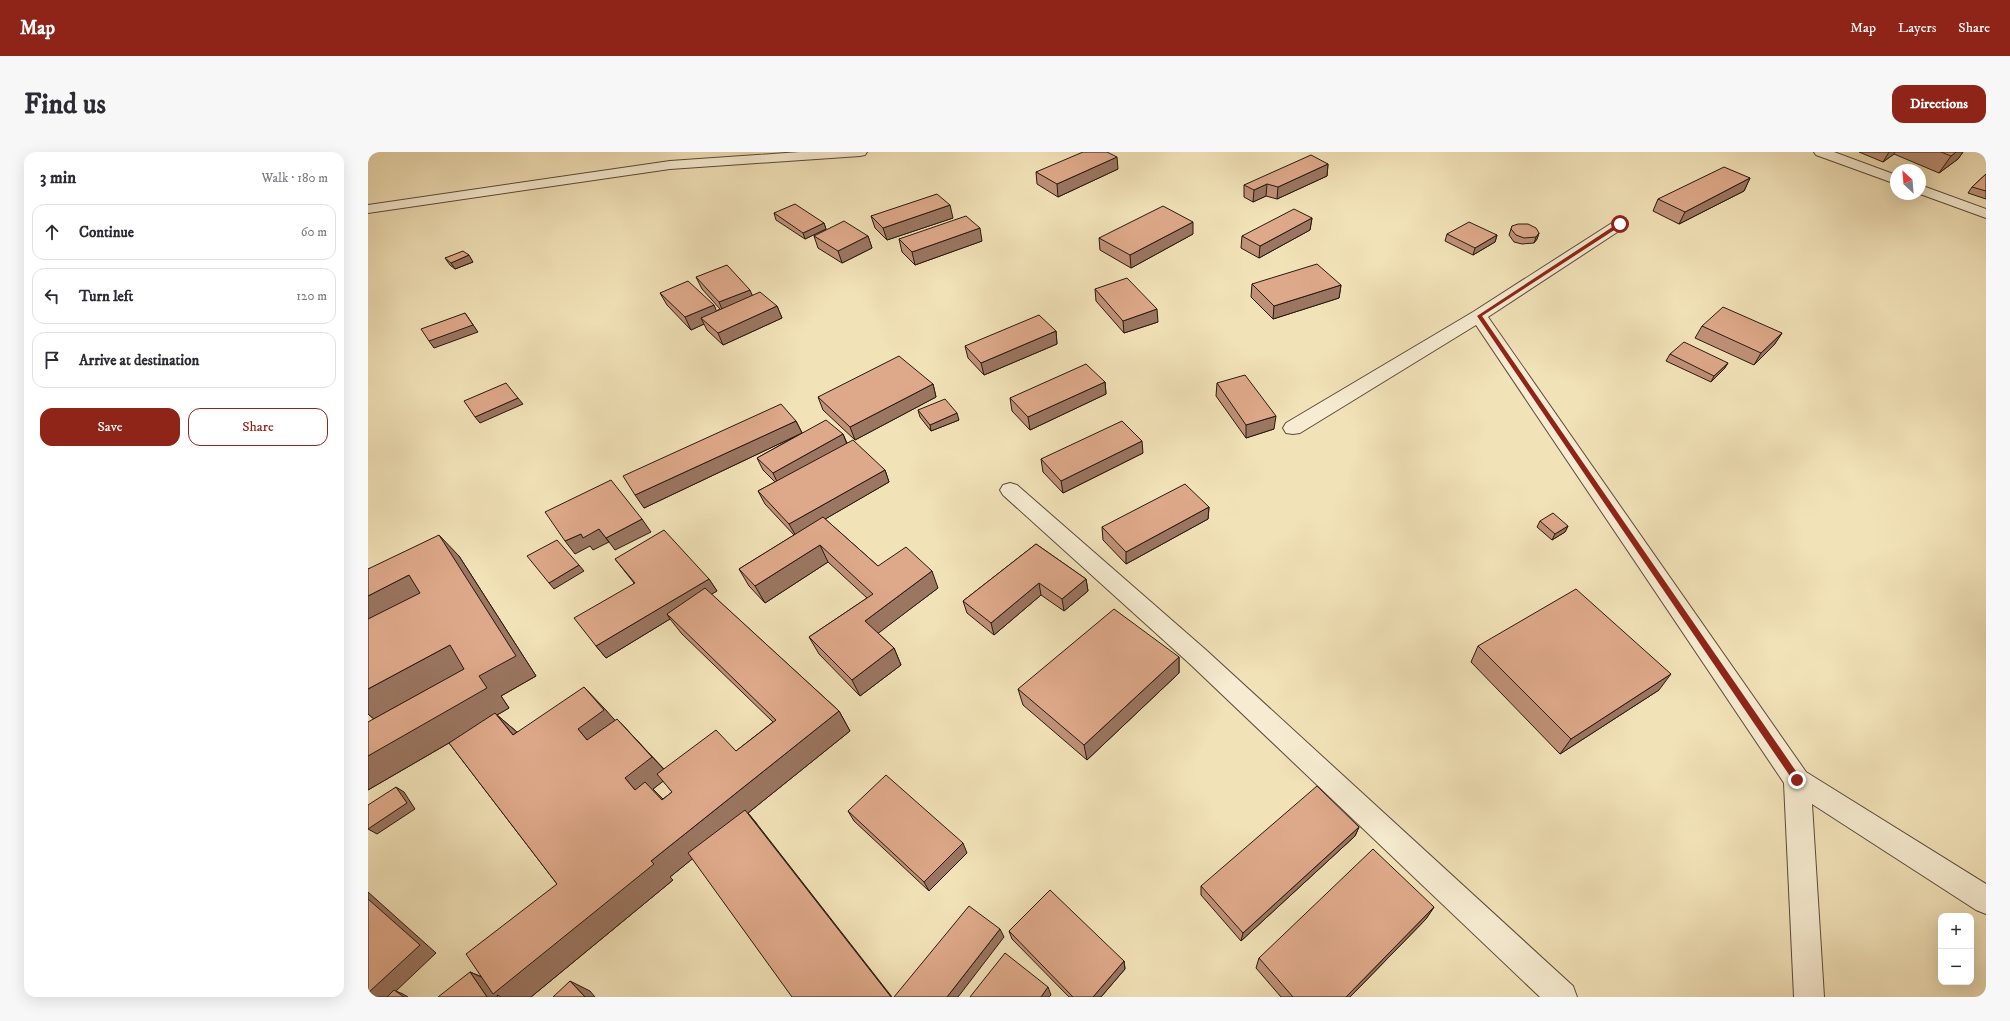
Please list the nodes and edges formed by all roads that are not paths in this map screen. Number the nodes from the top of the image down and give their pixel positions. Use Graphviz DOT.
graph roads {
  1 [pos="860,152"];
  2 [pos="1821,152"];
  3 [pos="1890,178"];
  4 [pos="1926,191"];
  5 [pos="368,209"];
  6 [pos="1986,214"];
  7 [pos="1620,224"];
  8 [pos="1479,316"];
  9 [pos="1293,428"];
  10 [pos="1010,490"];
  11 [pos="1797,780"];
  12 [pos="1986,900"];
  13 [pos="1562,997"];
  14 [pos="1809,997"];
  1 -- 5 [label="street"];
  2 -- 3 [label="street"];
  4 -- 6 [label="street"];
  7 -- 8 [label="street"];
  8 -- 9 [label="street"];
  8 -- 11 [label="street"];
  10 -- 13 [label="street"];
  11 -- 12 [label="street"];
  11 -- 14 [label="street"];
}
